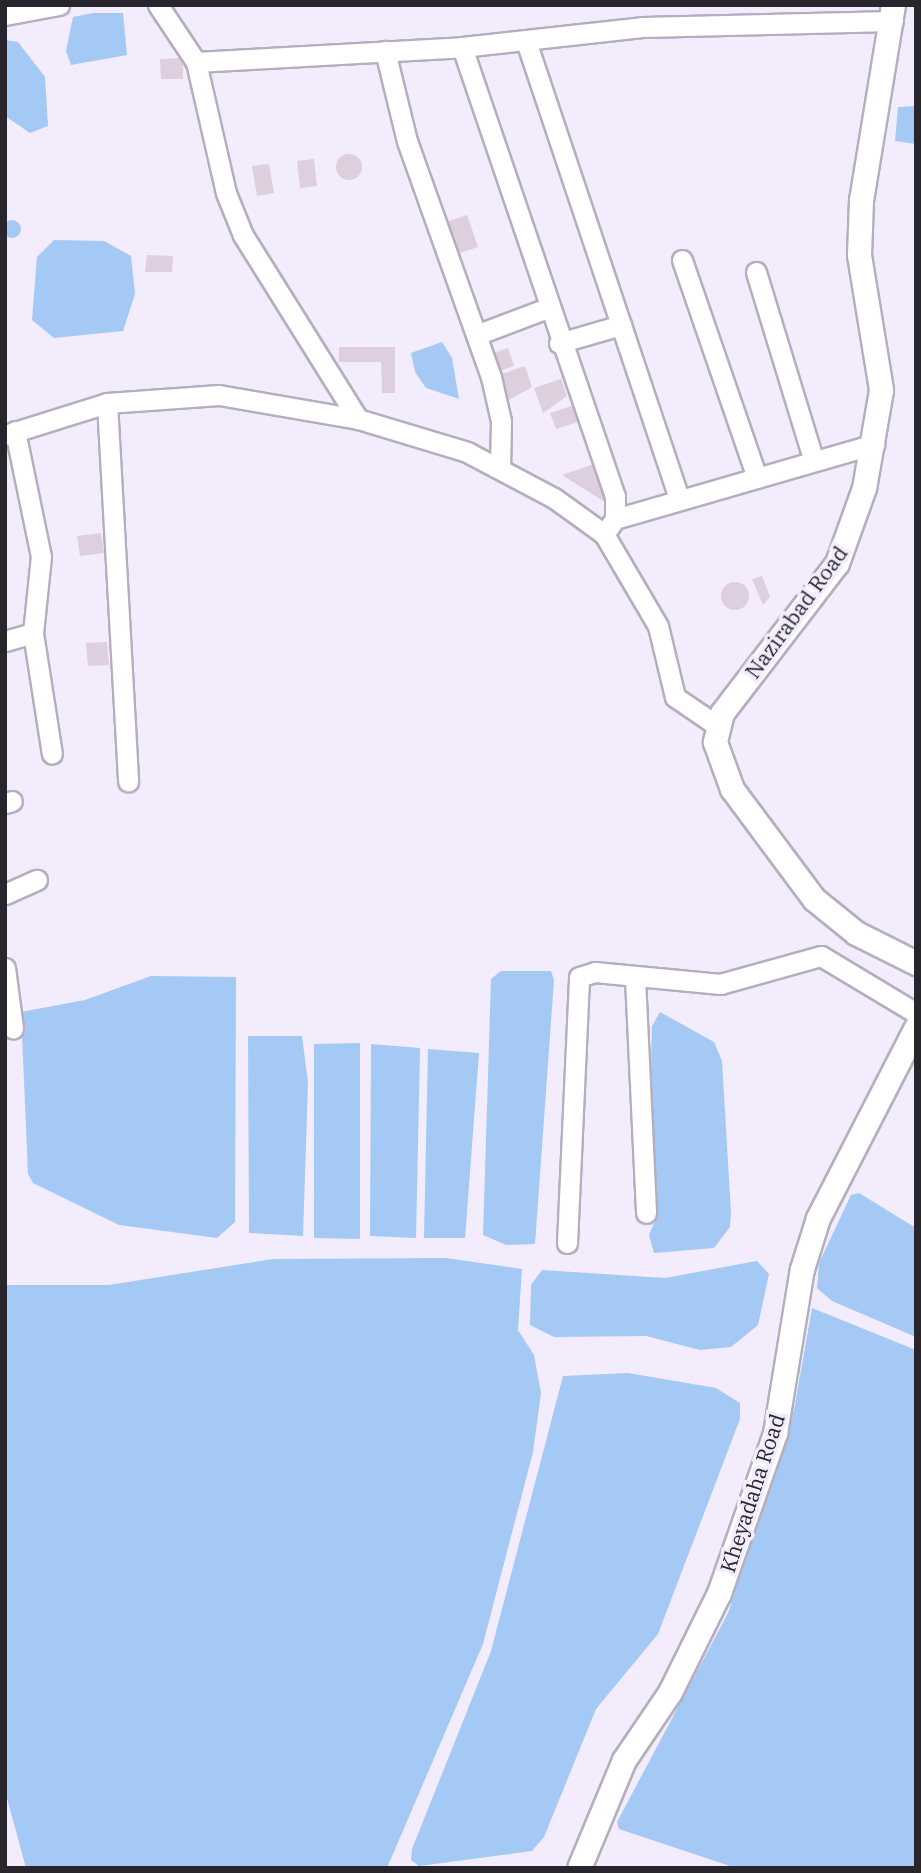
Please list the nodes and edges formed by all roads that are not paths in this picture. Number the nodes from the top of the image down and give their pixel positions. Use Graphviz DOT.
graph roads {
  1 [pos="59,5"];
  2 [pos="158,5"];
  3 [pos="893,13"];
  4 [pos="5,15"];
  5 [pos="526,41"];
  6 [pos="462,47"];
  7 [pos="385,51"];
  8 [pos="196,62"];
  9 [pos="682,260"];
  10 [pos="756,272"];
  11 [pos="547,308"];
  12 [pos="621,325"];
  13 [pos="476,335"];
  14 [pos="559,343"];
  15 [pos="107,403"];
  16 [pos="358,419"];
  17 [pos="10,433"];
  18 [pos="874,444"];
  19 [pos="813,459"];
  20 [pos="500,468"];
  21 [pos="756,475"];
  22 [pos="679,499"];
  23 [pos="609,527"];
  24 [pos="33,633"];
  25 [pos="5,642"];
  26 [pos="716,725"];
  27 [pos="52,754"];
  28 [pos="128,781"];
  29 [pos="37,880"];
  30 [pos="5,894"];
  31 [pos="916,963"];
  32 [pos="5,968"];
  33 [pos="635,978"];
  34 [pos="916,1013"];
  35 [pos="916,1027"];
  36 [pos="13,1028"];
  37 [pos="646,1213"];
  38 [pos="567,1243"];
  39 [pos="579,1868"];
  1 -- 4 [label="street"];
  2 -- 8 [label="street"];
  3 -- 5 [label="street"];
  3 -- 18 [label="main road, Nazirabad Road"];
  5 -- 6 [label="street"];
  5 -- 12 [label="street"];
  6 -- 7 [label="street"];
  6 -- 11 [label="street"];
  7 -- 8 [label="street"];
  7 -- 13 [label="street"];
  8 -- 16 [label="street"];
  9 -- 21 [label="street"];
  10 -- 19 [label="street"];
  11 -- 13 [label="street"];
  11 -- 14 [label="street"];
  12 -- 14 [label="street"];
  12 -- 22 [label="street"];
  13 -- 20 [label="street"];
  14 -- 23 [label="street"];
  15 -- 16 [label="street"];
  15 -- 17 [label="street"];
  15 -- 28 [label="street"];
  16 -- 20 [label="street"];
  17 -- 24 [label="street"];
  18 -- 19 [label="street"];
  18 -- 26 [label="main road, Nazirabad Road"];
  19 -- 21 [label="street"];
  20 -- 23 [label="street"];
  21 -- 22 [label="street"];
  22 -- 23 [label="street"];
  23 -- 26 [label="street"];
  24 -- 25 [label="street"];
  24 -- 27 [label="street"];
  26 -- 31 [label="main road"];
  29 -- 30 [label="street"];
  32 -- 36 [label="street"];
  33 -- 34 [label="street"];
  33 -- 37 [label="street"];
  33 -- 38 [label="street"];
  35 -- 39 [label="main road, Kheyadaha Road"];
}
